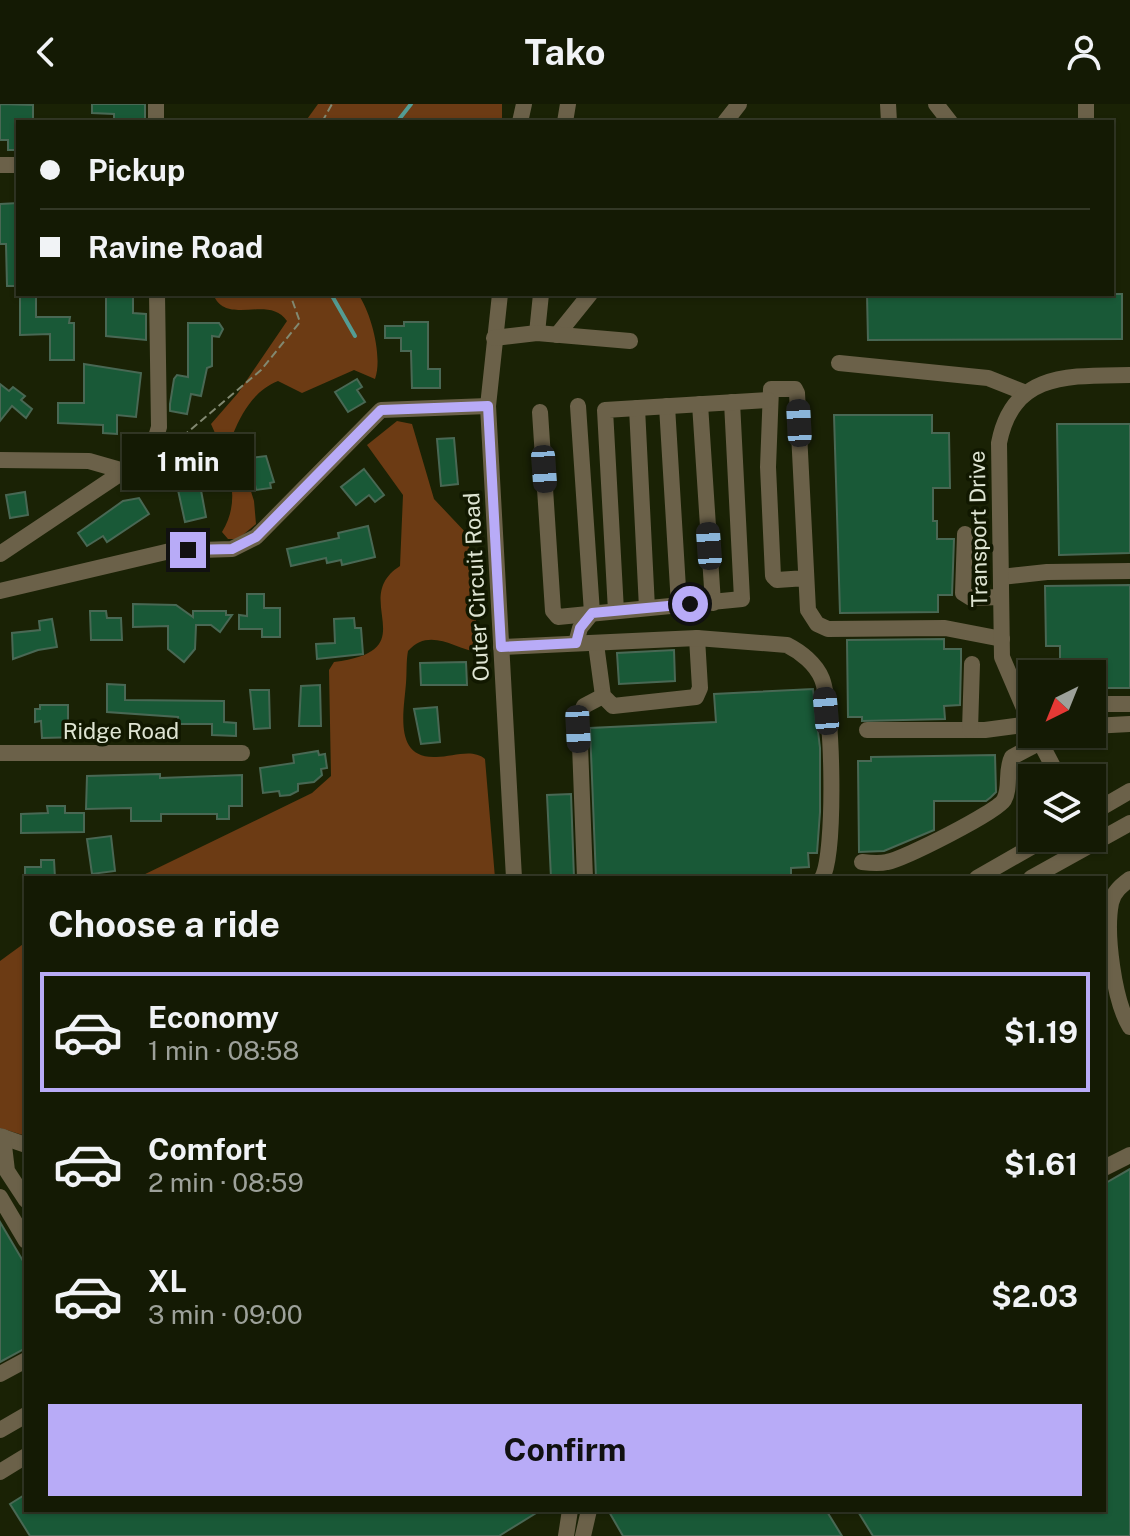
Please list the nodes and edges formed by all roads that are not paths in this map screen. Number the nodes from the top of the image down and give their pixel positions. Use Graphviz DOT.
graph roads {
  1 [pos="739,104"];
  2 [pos="936,104"];
  3 [pos="727,120"];
  4 [pos="948,120"];
  5 [pos="157,296"];
  6 [pos="500,296"];
  7 [pos="541,296"];
  8 [pos="588,296"];
  9 [pos="537,333"];
  10 [pos="557,335"];
  11 [pos="494,338"];
  12 [pos="630,341"];
  13 [pos="839,363"];
  14 [pos="1130,375"];
  15 [pos="1026,393"];
  16 [pos="768,400"];
  17 [pos="732,402"];
  18 [pos="700,404"];
  19 [pos="488,406"];
  20 [pos="578,406"];
  21 [pos="667,406"];
  22 [pos="637,408"];
  23 [pos="540,412"];
  24 [pos="172,445"];
  25 [pos="150,457"];
  26 [pos="0,460"];
  27 [pos="124,471"];
  28 [pos="965,534"];
  29 [pos="0,554"];
  30 [pos="1130,571"];
  31 [pos="1001,577"];
  32 [pos="806,578"];
  33 [pos="0,591"];
  34 [pos="1001,597"];
  35 [pos="713,603"];
  36 [pos="679,605"];
  37 [pos="647,608"];
  38 [pos="616,611"];
  39 [pos="592,613"];
  40 [pos="697,638"];
  41 [pos="1002,639"];
  42 [pos="576,643"];
  43 [pos="596,644"];
  44 [pos="501,647"];
  45 [pos="972,664"];
  46 [pos="603,696"];
  47 [pos="1018,699"];
  48 [pos="1106,704"];
  49 [pos="1130,704"];
  50 [pos="1130,724"];
  51 [pos="1106,725"];
  52 [pos="867,730"];
  53 [pos="970,730"];
  54 [pos="1018,732"];
  55 [pos="1020,748"];
  56 [pos="0,753"];
  57 [pos="242,753"];
  58 [pos="1130,791"];
  59 [pos="1106,805"];
  60 [pos="1130,823"];
  61 [pos="1022,852"];
  62 [pos="862,862"];
  63 [pos="514,876"];
  64 [pos="585,876"];
  65 [pos="823,876"];
  66 [pos="980,876"];
  67 [pos="1035,876"];
  68 [pos="1130,879"];
  69 [pos="1111,1007"];
  70 [pos="1130,1027"];
  71 [pos="1,1136"];
  72 [pos="24,1144"];
  73 [pos="1130,1155"];
  74 [pos="1106,1167"];
  75 [pos="0,1197"];
  76 [pos="24,1197"];
  77 [pos="24,1238"];
  78 [pos="24,1361"];
  79 [pos="0,1374"];
  80 [pos="24,1416"];
  81 [pos="0,1430"];
  82 [pos="24,1457"];
  83 [pos="0,1472"];
  84 [pos="570,1512"];
  85 [pos="589,1512"];
  86 [pos="566,1536"];
  87 [pos="583,1536"];
  1 -- 3 [label="street"];
  2 -- 4 [label="street"];
  5 -- 25 [label="street"];
  6 -- 11 [label="street, Outer Circuit Road"];
  7 -- 9 [label="street"];
  8 -- 10 [label="street"];
  9 -- 10 [label="street"];
  9 -- 11 [label="street"];
  10 -- 12 [label="street"];
  11 -- 19 [label="street, Outer Circuit Road"];
  13 -- 15 [label="street"];
  14 -- 15 [label="street"];
  15 -- 31 [label="street, Transport Drive"];
  16 -- 17 [label="street"];
  16 -- 32 [label="street"];
  16 -- 32 [label="street"];
  17 -- 18 [label="street"];
  17 -- 35 [label="street"];
  18 -- 21 [label="street"];
  18 -- 35 [label="street"];
  19 -- 33 [label="street"];
  19 -- 44 [label="street, Outer Circuit Road"];
  20 -- 39 [label="street"];
  21 -- 22 [label="street"];
  21 -- 36 [label="street"];
  22 -- 37 [label="street"];
  22 -- 38 [label="street"];
  23 -- 39 [label="street"];
  24 -- 25 [label="street"];
  25 -- 27 [label="street"];
  26 -- 27 [label="street"];
  27 -- 29 [label="street"];
  28 -- 34 [label="street"];
  30 -- 31 [label="street"];
  31 -- 34 [label="street, Transport Drive"];
  32 -- 41 [label="street"];
  34 -- 41 [label="street, Transport Drive"];
  35 -- 36 [label="street"];
  36 -- 37 [label="street"];
  37 -- 38 [label="street"];
  38 -- 39 [label="street"];
  39 -- 42 [label="street"];
  40 -- 43 [label="street"];
  40 -- 46 [label="street"];
  40 -- 65 [label="street"];
  41 -- 47 [label="street, Transport Drive"];
  42 -- 43 [label="street"];
  42 -- 44 [label="street"];
  43 -- 46 [label="street"];
  44 -- 63 [label="street, Outer Circuit Road"];
  45 -- 53 [label="street"];
  46 -- 64 [label="street"];
  48 -- 49 [label="street"];
  50 -- 51 [label="street"];
  52 -- 53 [label="street"];
  53 -- 54 [label="street"];
  55 -- 62 [label="street"];
  56 -- 57 [label="street, Ridge Road"];
  58 -- 59 [label="street"];
  60 -- 67 [label="street"];
  61 -- 66 [label="street"];
  68 -- 69 [label="street"];
  69 -- 70 [label="street"];
  71 -- 72 [label="street"];
  71 -- 76 [label="street"];
  73 -- 74 [label="street"];
  75 -- 77 [label="street"];
  78 -- 79 [label="street"];
  80 -- 81 [label="street"];
  82 -- 83 [label="street"];
  84 -- 86 [label="street"];
  85 -- 87 [label="street"];
}
